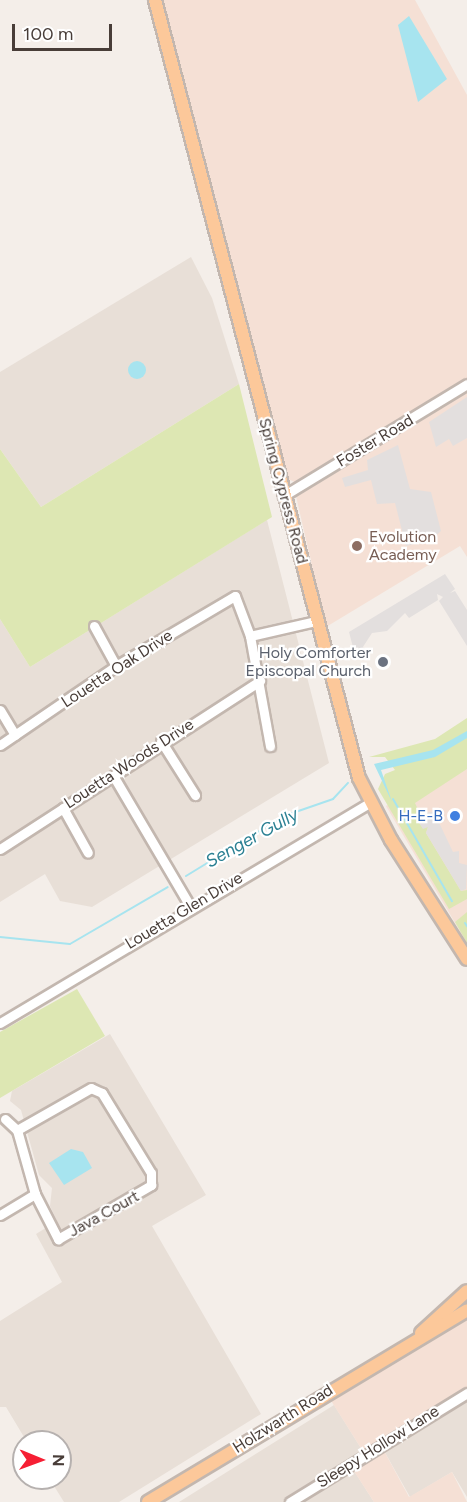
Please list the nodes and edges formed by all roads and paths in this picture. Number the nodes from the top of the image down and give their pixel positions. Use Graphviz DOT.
graph roads {
  1 [pos="154,0"];
  2 [pos="467,384"];
  3 [pos="283,496"];
  4 [pos="316,621"];
  5 [pos="94,626"];
  6 [pos="250,636"];
  7 [pos="116,666"];
  8 [pos="260,681"];
  9 [pos="0,710"];
  10 [pos="15,735"];
  11 [pos="161,741"];
  12 [pos="0,745"];
  13 [pos="270,746"];
  14 [pos="114,777"];
  15 [pos="195,795"];
  16 [pos="371,802"];
  17 [pos="63,808"];
  18 [pos="0,849"];
  19 [pos="88,853"];
  20 [pos="190,906"];
  21 [pos="467,959"];
  22 [pos="0,1023"];
  23 [pos="4,1119"];
  24 [pos="17,1130"];
  25 [pos="35,1194"];
  26 [pos="0,1215"];
  27 [pos="467,1291"];
  28 [pos="467,1310"];
  29 [pos="418,1336"];
  30 [pos="467,1393"];
  31 [pos="148,1502"];
  32 [pos="290,1502"];
  1 -- 3 [label="main road, Spring Cypress Road"];
  2 -- 3 [label="street, Foster Road"];
  3 -- 4 [label="main road, Spring Cypress Road"];
  4 -- 6 [label="street"];
  4 -- 16 [label="main road, Spring Cypress Road"];
  5 -- 7 [label="street"];
  6 -- 7 [label="street, Louetta Oak Drive"];
  6 -- 8 [label="street"];
  7 -- 10 [label="street, Louetta Oak Drive"];
  8 -- 11 [label="street, Louetta Woods Drive"];
  8 -- 13 [label="street"];
  9 -- 10 [label="street"];
  10 -- 12 [label="street, Louetta Oak Drive"];
  11 -- 14 [label="street, Louetta Woods Drive"];
  11 -- 15 [label="street"];
  14 -- 17 [label="street, Louetta Woods Drive"];
  14 -- 20 [label="street"];
  16 -- 20 [label="street, Louetta Glen Drive"];
  16 -- 21 [label="main road, Spring Cypress Road"];
  17 -- 18 [label="street, Louetta Woods Drive"];
  17 -- 19 [label="street"];
  20 -- 22 [label="street, Louetta Glen Drive"];
  23 -- 24 [label="street"];
  24 -- 25 [label="street"];
  24 -- 25 [label="street, Java Court"];
  25 -- 26 [label="street"];
  27 -- 29 [label="main road, Holzwarth Road"];
  28 -- 29 [label="main road, Holzwarth Road"];
  29 -- 31 [label="main road, Holzwarth Road"];
  30 -- 32 [label="street, Sleepy Hollow Lane"];
}
